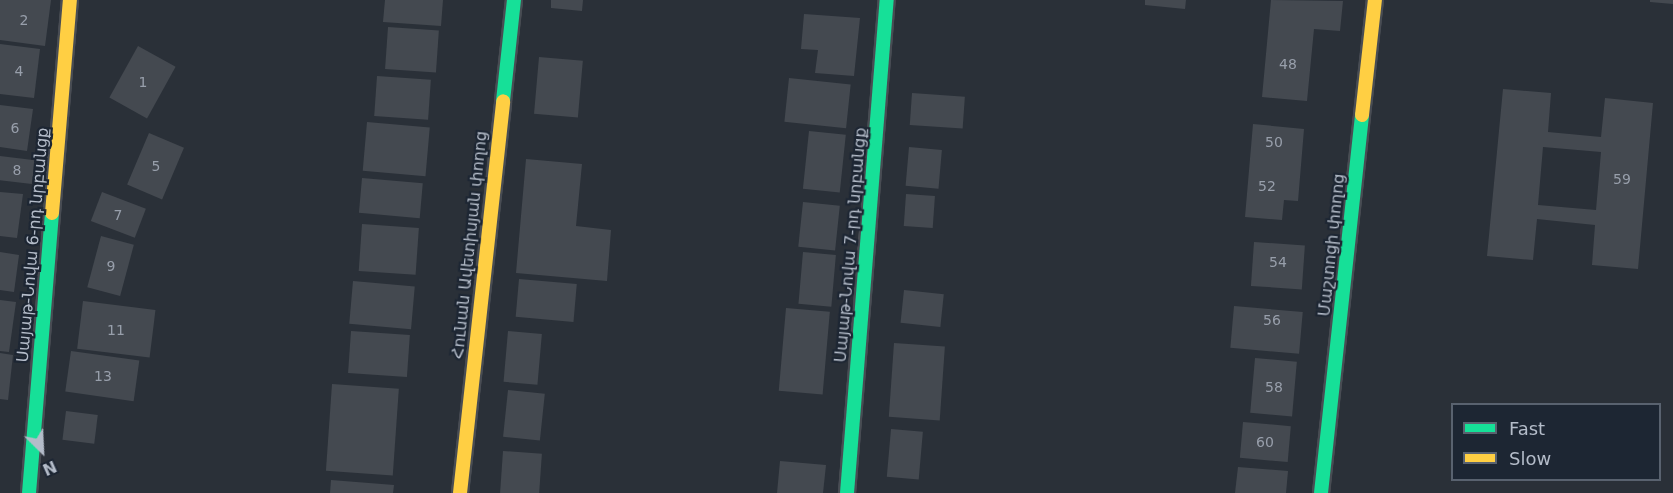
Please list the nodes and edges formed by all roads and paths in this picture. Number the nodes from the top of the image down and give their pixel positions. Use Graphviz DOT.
graph roads {
  1 [pos="70,0"];
  2 [pos="514,0"];
  3 [pos="887,0"];
  4 [pos="1375,0"];
  5 [pos="29,493"];
  6 [pos="460,493"];
  7 [pos="847,493"];
  8 [pos="1321,493"];
  1 -- 5 [label="street, Սայաթ-Նովա 6-րդ նրբանցք"];
  2 -- 6 [label="street, Հունան Ավետիսյան փողոց"];
  3 -- 7 [label="street, Սայաթ-Նովա 7-րդ նրբանցք"];
  4 -- 8 [label="street, Մաշտոցի փողոց"];
}
